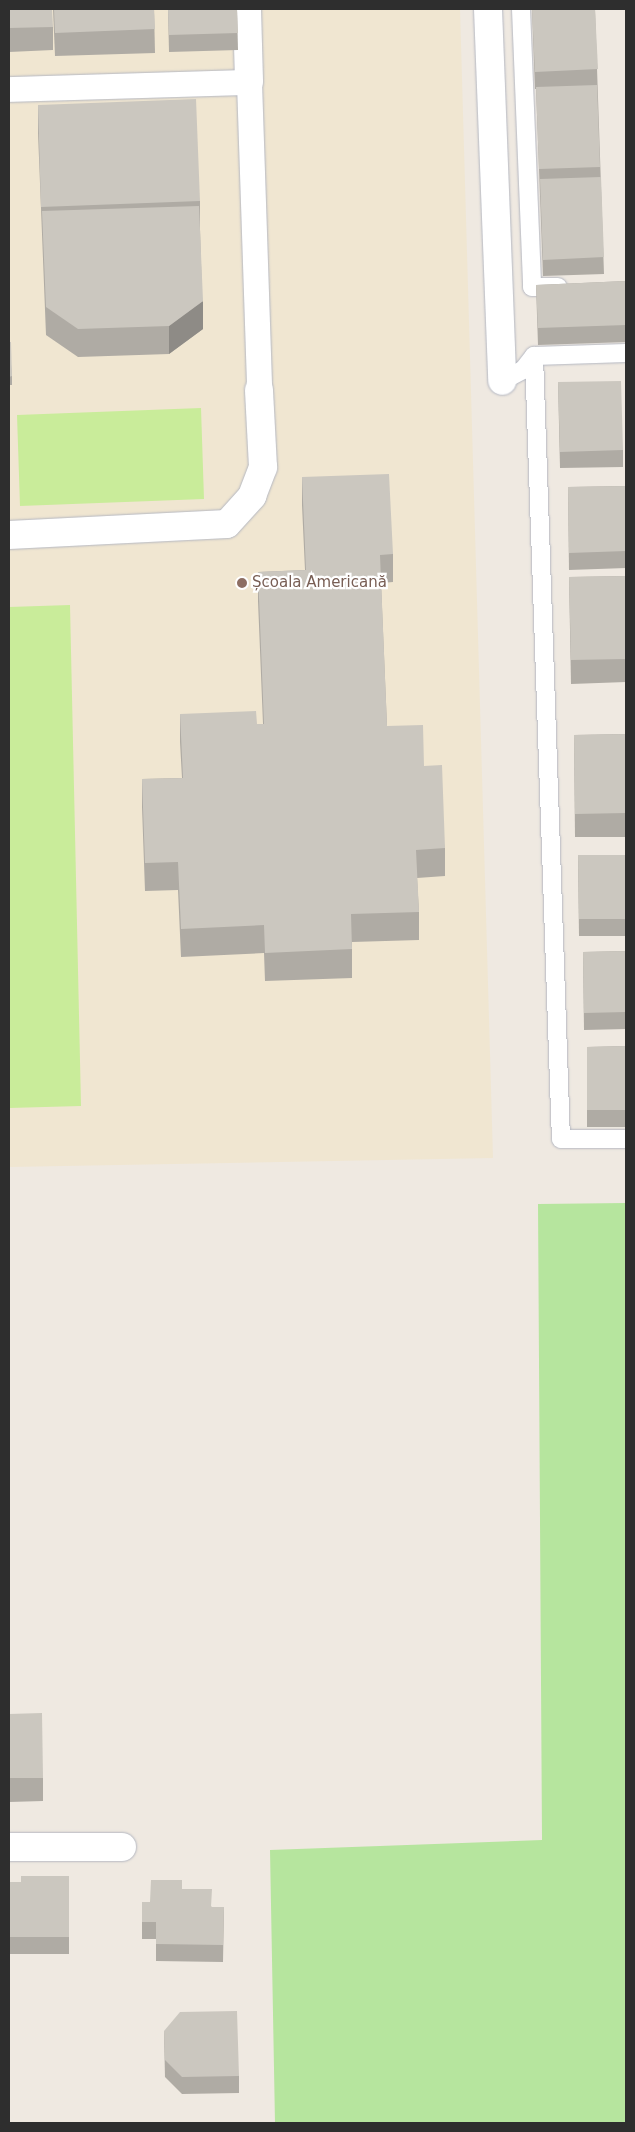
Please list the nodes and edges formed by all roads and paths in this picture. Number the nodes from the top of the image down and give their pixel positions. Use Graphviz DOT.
graph roads {
  1 [pos="247,9"];
  2 [pos="488,9"];
  3 [pos="521,9"];
  4 [pos="249,82"];
  5 [pos="9,89"];
  6 [pos="579,287"];
  7 [pos="626,353"];
  8 [pos="534,356"];
  9 [pos="502,381"];
  10 [pos="259,390"];
  11 [pos="9,535"];
  12 [pos="626,1139"];
  13 [pos="9,1847"];
  14 [pos="122,1847"];
  1 -- 4 [label="street"];
  2 -- 9 [label="street"];
  3 -- 6 [label="lane"];
  4 -- 5 [label="street"];
  4 -- 10 [label="street"];
  7 -- 8 [label="lane"];
  8 -- 9 [label="lane"];
  8 -- 12 [label="lane"];
  10 -- 11 [label="street"];
  13 -- 14 [label="street"];
}
